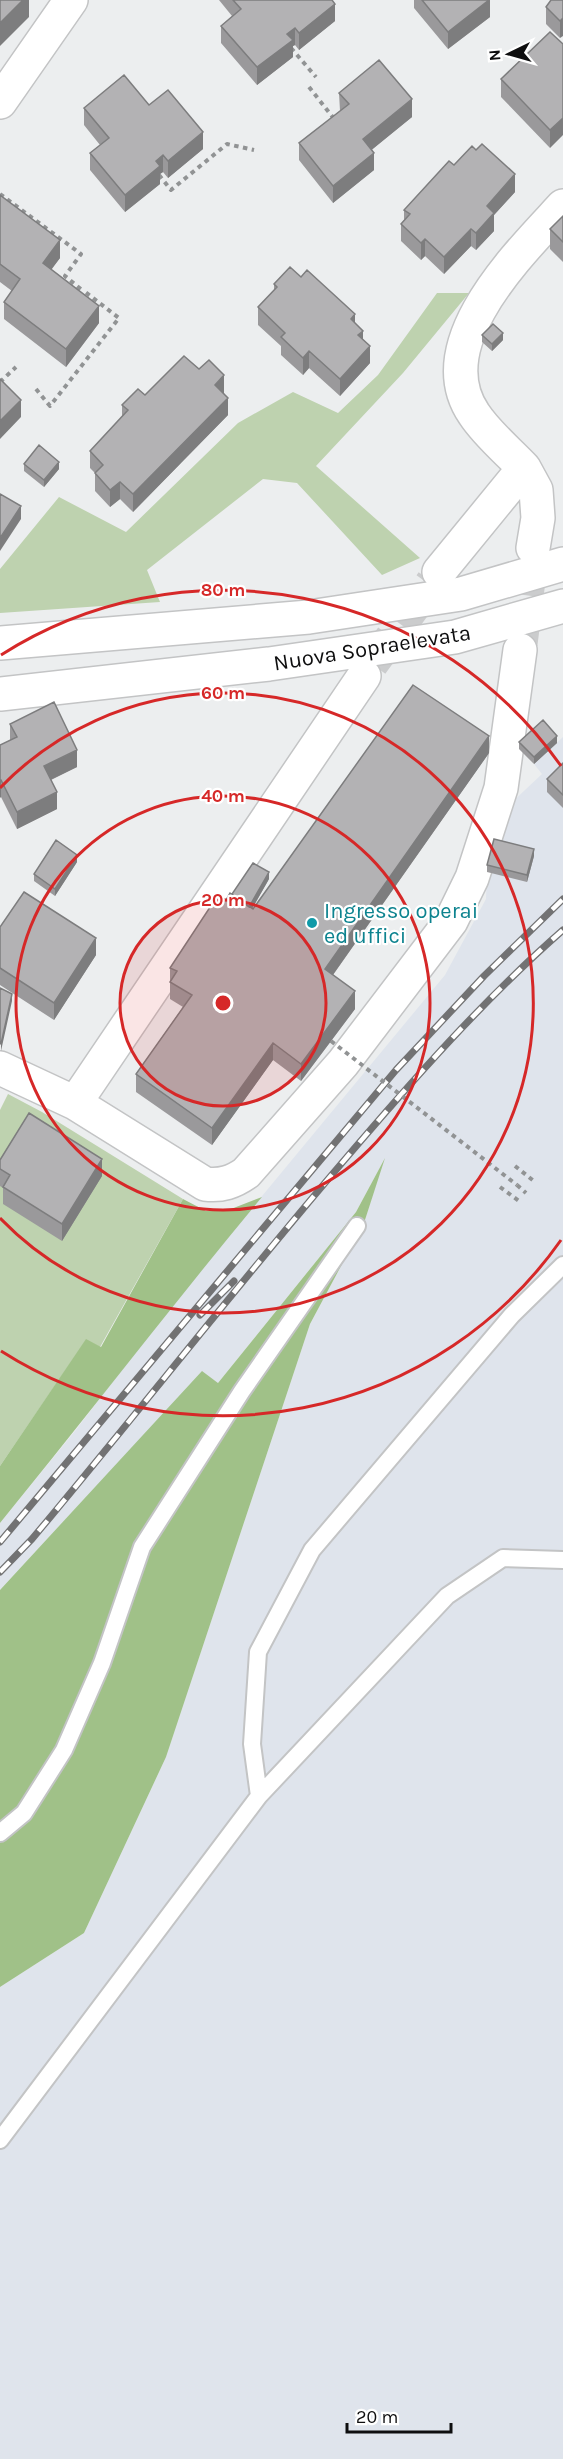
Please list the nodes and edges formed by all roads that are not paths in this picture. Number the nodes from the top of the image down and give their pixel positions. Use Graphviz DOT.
graph roads {
  1 [pos="71,0"];
  2 [pos="0,102"];
  3 [pos="563,206"];
  4 [pos="524,468"];
  5 [pos="533,548"];
  6 [pos="563,564"];
  7 [pos="439,572"];
  8 [pos="563,606"];
  9 [pos="0,643"];
  10 [pos="520,650"];
  11 [pos="364,676"];
  12 [pos="0,694"];
  13 [pos="0,1068"];
  14 [pos="75,1103"];
  15 [pos="357,1226"];
  16 [pos="563,1265"];
  17 [pos="563,1560"];
  18 [pos="259,1797"];
  19 [pos="0,1833"];
  20 [pos="0,2140"];
  1 -- 2 [label="main road"];
  3 -- 4 [label="main road"];
  4 -- 5 [label="main road"];
  4 -- 7 [label="main road"];
  6 -- 9 [label="main road, Nuova Sopraelevata"];
  8 -- 12 [label="main road, Nuova Sopraelevata"];
  10 -- 14 [label="main road"];
  11 -- 14 [label="main road"];
  13 -- 14 [label="main road"];
  15 -- 19 [label="lane"];
  16 -- 18 [label="lane"];
  17 -- 18 [label="lane"];
  18 -- 20 [label="lane"];
}
